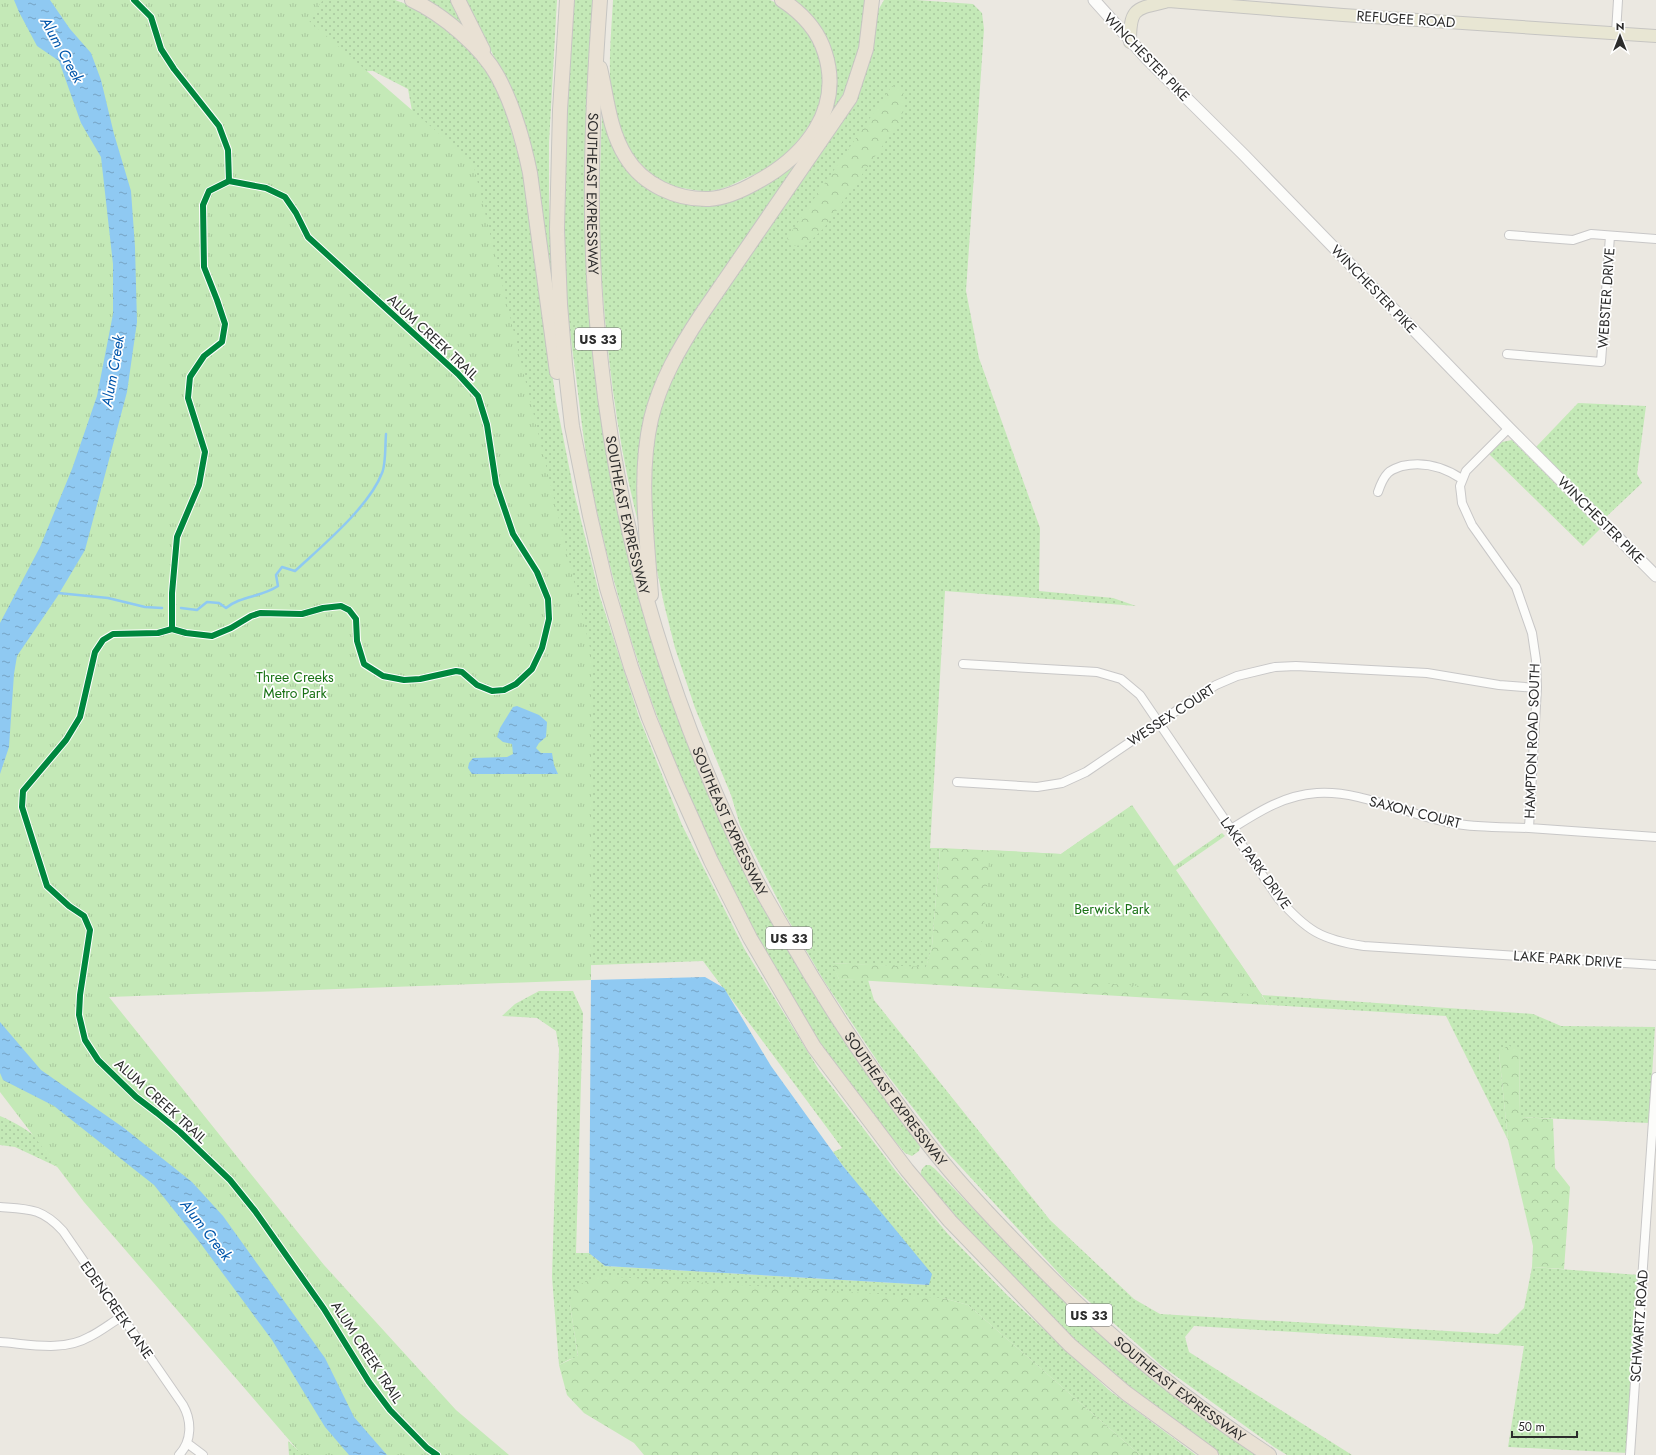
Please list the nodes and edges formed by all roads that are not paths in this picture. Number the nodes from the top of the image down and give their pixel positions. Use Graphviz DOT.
graph roads {
  1 [pos="412,0"];
  2 [pos="458,0"];
  3 [pos="567,0"];
  4 [pos="600,0"];
  5 [pos="782,0"];
  6 [pos="872,0"];
  7 [pos="1094,0"];
  8 [pos="1156,0"];
  9 [pos="1618,0"];
  10 [pos="1169,1"];
  11 [pos="1616,33"];
  12 [pos="1656,36"];
  13 [pos="1130,42"];
  14 [pos="596,49"];
  15 [pos="490,64"];
  16 [pos="1509,235"];
  17 [pos="1610,236"];
  18 [pos="1656,239"];
  19 [pos="1506,354"];
  20 [pos="572,426"];
  21 [pos="1509,428"];
  22 [pos="1462,479"];
  23 [pos="1378,492"];
  24 [pos="1656,576"];
  25 [pos="654,623"];
  26 [pos="963,664"];
  27 [pos="1537,688"];
  28 [pos="1158,722"];
  29 [pos="957,782"];
  30 [pos="1529,828"];
  31 [pos="1231,829"];
  32 [pos="1656,837"];
  33 [pos="1656,965"];
  34 [pos="1656,1077"];
  35 [pos="0,1207"];
  36 [pos="121,1317"];
  37 [pos="0,1342"];
  38 [pos="187,1444"];
  39 [pos="180,1454"];
  40 [pos="203,1455"];
  41 [pos="1211,1455"];
  42 [pos="1269,1455"];
  43 [pos="1630,1455"];
  1 -- 15 [label="highway"];
  2 -- 15 [label="highway"];
  3 -- 20 [label="highway, US 33"];
  4 -- 14 [label="highway, SOUTHEAST EXPRESSWAY / US 33"];
  5 -- 14 [label="highway"];
  6 -- 25 [label="highway"];
  7 -- 13 [label="main road, WINCHESTER PIKE"];
  8 -- 10 [label="main road, REFUGEE ROAD"];
  9 -- 11 [label="street"];
  10 -- 11 [label="main road, REFUGEE ROAD"];
  10 -- 13 [label="main road"];
  11 -- 12 [label="main road, REFUGEE ROAD"];
  13 -- 21 [label="main road, WINCHESTER PIKE"];
  14 -- 25 [label="highway, SOUTHEAST EXPRESSWAY / US 33"];
  15 -- 20 [label="highway"];
  16 -- 17 [label="street, WEBSTER DRIVE"];
  17 -- 18 [label="street, WEBSTER DRIVE"];
  17 -- 19 [label="street, WEBSTER DRIVE"];
  20 -- 41 [label="highway, US 33"];
  21 -- 22 [label="street, HAMPTON ROAD SOUTH"];
  21 -- 24 [label="main road, WINCHESTER PIKE"];
  22 -- 23 [label="street"];
  22 -- 27 [label="street, HAMPTON ROAD SOUTH"];
  25 -- 42 [label="highway, SOUTHEAST EXPRESSWAY / US 33"];
  26 -- 28 [label="street, LAKE PARK DRIVE"];
  27 -- 28 [label="street, WESSEX COURT"];
  27 -- 30 [label="street, HAMPTON ROAD SOUTH"];
  28 -- 29 [label="street, WESSEX COURT"];
  28 -- 31 [label="street, LAKE PARK DRIVE"];
  30 -- 31 [label="street, SAXON COURT"];
  30 -- 32 [label="street, SAXON COURT"];
  31 -- 33 [label="street, LAKE PARK DRIVE"];
  34 -- 43 [label="street, SCHWARTZ ROAD"];
  35 -- 36 [label="street, EDENCREEK LANE"];
  36 -- 37 [label="street"];
  36 -- 38 [label="street, EDENCREEK LANE"];
  38 -- 39 [label="street, EDENCREEK LANE"];
  38 -- 40 [label="street"];
}
